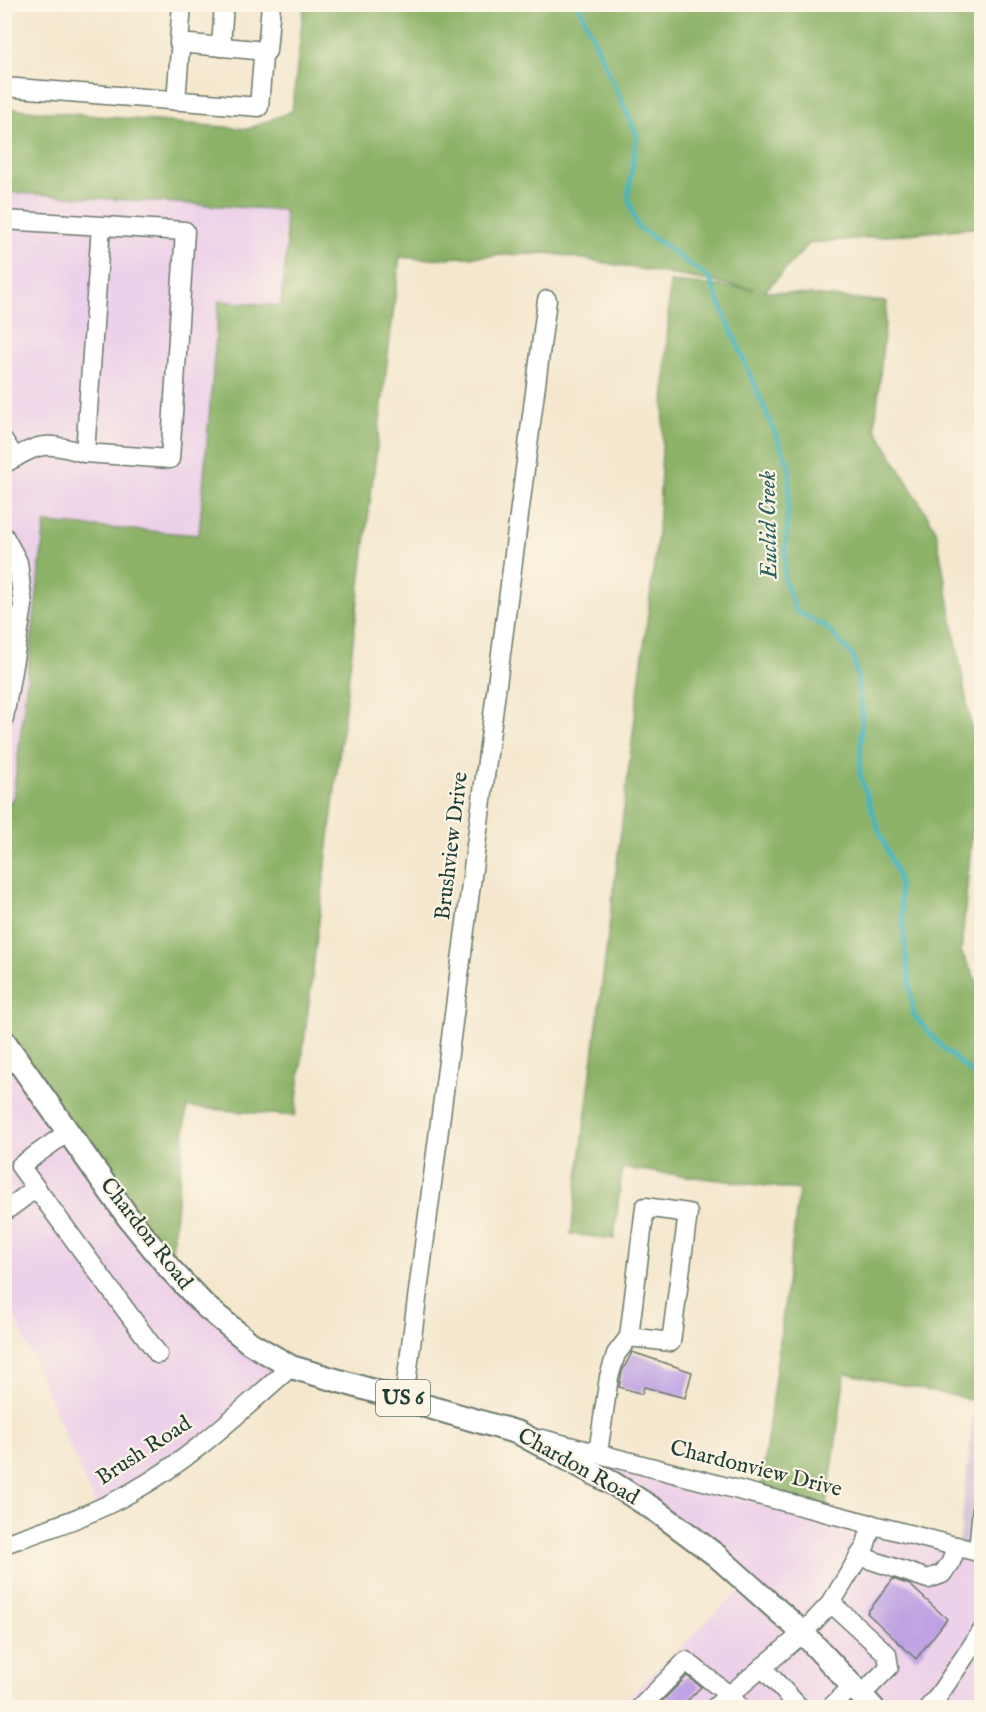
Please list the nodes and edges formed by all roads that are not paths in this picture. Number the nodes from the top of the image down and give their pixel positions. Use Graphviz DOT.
graph roads {
  1 [pos="182,4"];
  2 [pos="224,4"];
  3 [pos="271,4"];
  4 [pos="221,47"];
  5 [pos="180,50"];
  6 [pos="263,57"];
  7 [pos="4,87"];
  8 [pos="176,101"];
  9 [pos="4,220"];
  10 [pos="101,226"];
  11 [pos="547,300"];
  12 [pos="4,441"];
  13 [pos="85,453"];
  14 [pos="10,461"];
  15 [pos="6,545"];
  16 [pos="4,718"];
  17 [pos="5,1042"];
  18 [pos="68,1132"];
  19 [pos="36,1188"];
  20 [pos="4,1212"];
  21 [pos="629,1336"];
  22 [pos="158,1354"];
  23 [pos="291,1366"];
  24 [pos="404,1398"];
  25 [pos="519,1433"];
  26 [pos="598,1453"];
  27 [pos="981,1508"];
  28 [pos="872,1524"];
  29 [pos="4,1544"];
  30 [pos="957,1546"];
  31 [pos="980,1553"];
  32 [pos="859,1556"];
  33 [pos="831,1604"];
  34 [pos="981,1631"];
  35 [pos="802,1633"];
  36 [pos="974,1659"];
  37 [pos="762,1667"];
  38 [pos="862,1696"];
  39 [pos="735,1701"];
  40 [pos="640,1707"];
  41 [pos="714,1707"];
  42 [pos="800,1707"];
  43 [pos="830,1707"];
  44 [pos="927,1707"];
  1 -- 4 [label="street"];
  2 -- 4 [label="street"];
  3 -- 4 [label="street"];
  5 -- 8 [label="street"];
  6 -- 8 [label="street"];
  7 -- 8 [label="street"];
  9 -- 10 [label="street"];
  10 -- 13 [label="street"];
  10 -- 13 [label="street"];
  11 -- 24 [label="street, Brushview Drive"];
  12 -- 14 [label="street"];
  13 -- 14 [label="street"];
  15 -- 16 [label="street"];
  17 -- 18 [label="main road, Chardon Road / US 6"];
  18 -- 19 [label="street"];
  18 -- 23 [label="main road, Chardon Road / US 6"];
  19 -- 20 [label="street"];
  19 -- 22 [label="street"];
  21 -- 21 [label="street"];
  21 -- 26 [label="street"];
  23 -- 24 [label="main road, Chardon Road / US 6"];
  23 -- 29 [label="street, Brush Road"];
  24 -- 25 [label="main road, Chardon Road / US 6"];
  25 -- 26 [label="street, Chardonview Drive"];
  25 -- 35 [label="main road, Chardon Road / US 6"];
  26 -- 28 [label="street, Chardonview Drive"];
  27 -- 31 [label="street"];
  28 -- 30 [label="street, Chardonview Drive"];
  28 -- 32 [label="street"];
  30 -- 31 [label="street, Chardonview Drive"];
  30 -- 32 [label="street"];
  32 -- 33 [label="street"];
  33 -- 35 [label="street"];
  33 -- 38 [label="street"];
  34 -- 36 [label="street"];
  35 -- 37 [label="street"];
  35 -- 38 [label="main road, Chardon Road / US 6"];
  36 -- 44 [label="street"];
  37 -- 39 [label="street"];
  37 -- 42 [label="street"];
  38 -- 43 [label="street"];
  39 -- 40 [label="street"];
  39 -- 41 [label="street"];
}
